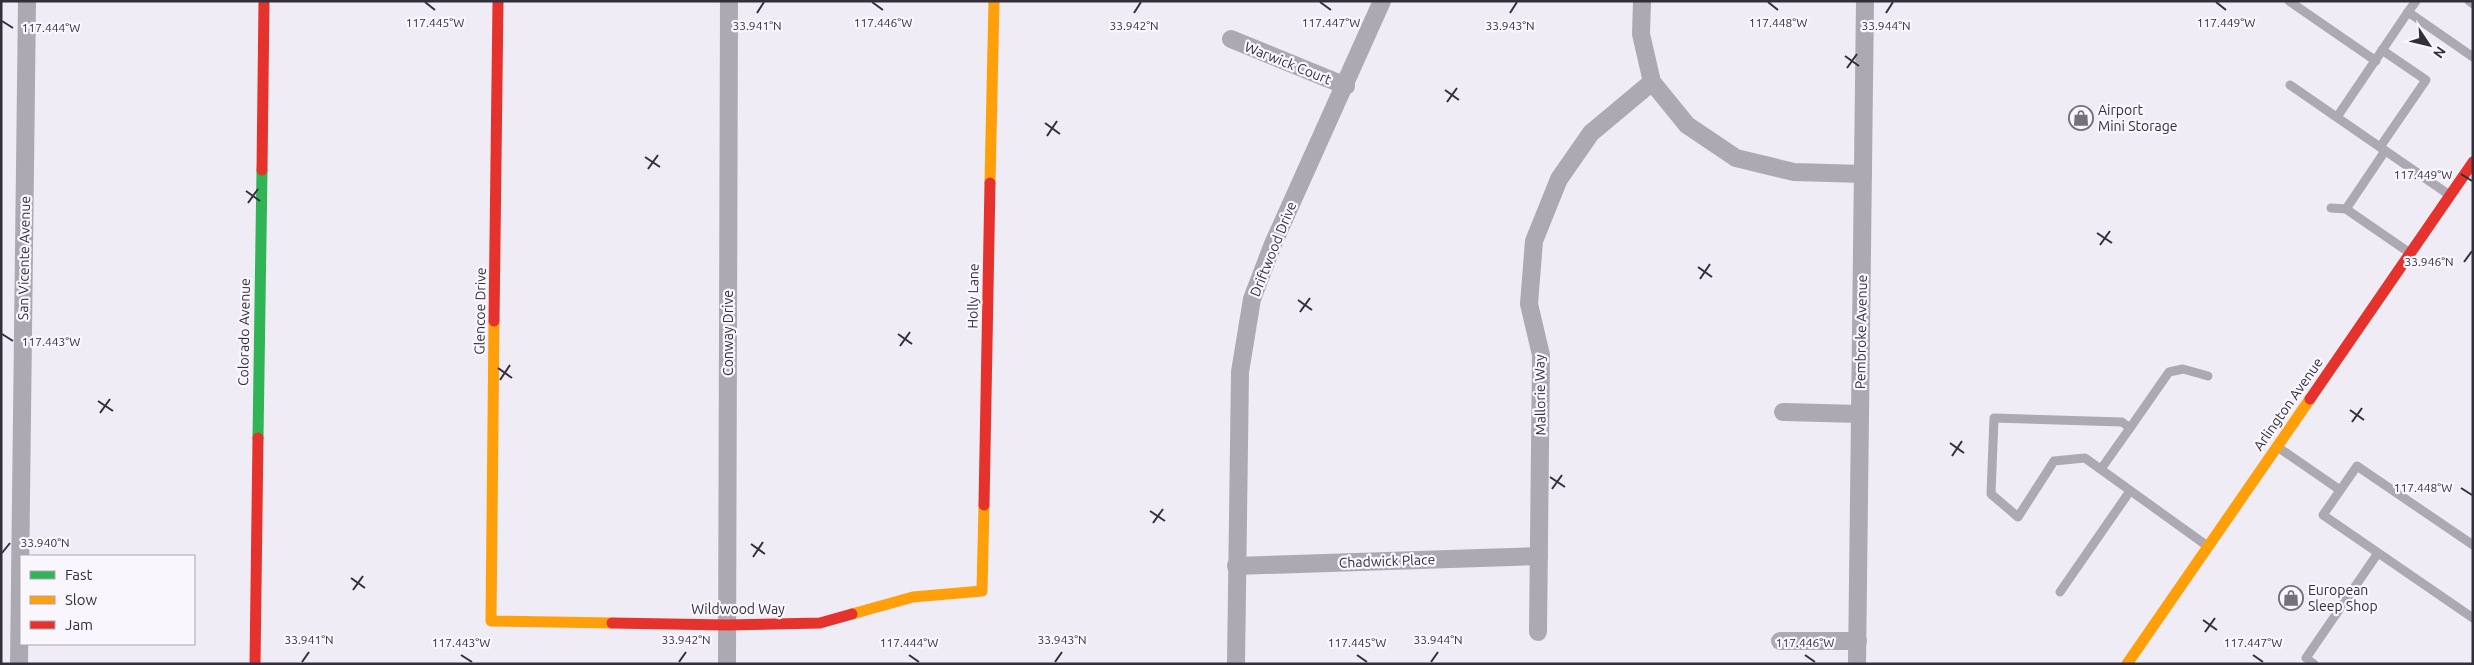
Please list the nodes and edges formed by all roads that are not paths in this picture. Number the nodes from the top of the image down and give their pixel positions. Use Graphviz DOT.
graph roads {
  1 [pos="28,1"];
  2 [pos="264,1"];
  3 [pos="498,1"];
  4 [pos="729,1"];
  5 [pos="994,1"];
  6 [pos="1382,1"];
  7 [pos="1642,1"];
  8 [pos="1865,1"];
  9 [pos="2289,1"];
  10 [pos="2416,1"];
  11 [pos="2469,1"];
  12 [pos="2473,4"];
  13 [pos="2408,12"];
  14 [pos="1231,40"];
  15 [pos="2382,50"];
  16 [pos="2473,56"];
  17 [pos="2376,60"];
  18 [pos="1652,82"];
  19 [pos="2290,85"];
  20 [pos="1346,86"];
  21 [pos="2337,117"];
  22 [pos="2383,149"];
  23 [pos="2470,170"];
  24 [pos="1863,174"];
  25 [pos="2450,195"];
  26 [pos="2331,208"];
  27 [pos="2346,209"];
  28 [pos="2410,253"];
  29 [pos="2208,376"];
  30 [pos="1783,412"];
  31 [pos="1860,414"];
  32 [pos="2130,428"];
  33 [pos="2277,446"];
  34 [pos="2101,469"];
  35 [pos="2340,490"];
  36 [pos="2130,491"];
  37 [pos="2473,545"];
  38 [pos="2208,546"];
  39 [pos="2378,553"];
  40 [pos="20,555"];
  41 [pos="1539,556"];
  42 [pos="1236,566"];
  43 [pos="20,590"];
  44 [pos="982,590"];
  45 [pos="2060,592"];
  46 [pos="2473,618"];
  47 [pos="491,621"];
  48 [pos="727,625"];
  49 [pos="1538,632"];
  50 [pos="1780,641"];
  51 [pos="1858,641"];
  52 [pos="19,664"];
  53 [pos="255,664"];
  54 [pos="727,664"];
  55 [pos="1236,664"];
  56 [pos="1857,664"];
  57 [pos="2127,664"];
  58 [pos="2314,664"];
  1 -- 40 [label="street, San Vicente Avenue"];
  2 -- 53 [label="street, Colorado Avenue"];
  3 -- 47 [label="street, Glencoe Drive"];
  4 -- 48 [label="street, Conway Drive"];
  5 -- 44 [label="street, Holly Lane"];
  6 -- 20 [label="street, Driftwood Drive"];
  7 -- 18 [label="street"];
  8 -- 24 [label="street, Pembroke Avenue"];
  9 -- 17 [label="lane"];
  10 -- 13 [label="lane"];
  11 -- 12 [label="lane"];
  13 -- 15 [label="lane"];
  13 -- 16 [label="lane"];
  14 -- 20 [label="street, Warwick Court"];
  15 -- 17 [label="lane"];
  15 -- 22 [label="lane"];
  17 -- 21 [label="lane"];
  18 -- 24 [label="street"];
  18 -- 41 [label="street, Mallorie Way"];
  19 -- 21 [label="lane"];
  20 -- 42 [label="street, Driftwood Drive"];
  21 -- 22 [label="lane"];
  22 -- 25 [label="lane"];
  22 -- 27 [label="lane"];
  23 -- 25 [label="street, Arlington Avenue"];
  24 -- 31 [label="street, Pembroke Avenue"];
  25 -- 28 [label="street, Arlington Avenue"];
  26 -- 27 [label="lane"];
  27 -- 28 [label="lane"];
  28 -- 33 [label="street, Arlington Avenue"];
  29 -- 32 [label="lane"];
  30 -- 31 [label="street"];
  31 -- 51 [label="street, Pembroke Avenue"];
  32 -- 34 [label="lane"];
  32 -- 34 [label="lane"];
  33 -- 35 [label="lane"];
  33 -- 38 [label="street, Arlington Avenue"];
  34 -- 36 [label="lane"];
  35 -- 37 [label="lane"];
  35 -- 39 [label="lane"];
  36 -- 38 [label="lane"];
  36 -- 45 [label="lane"];
  38 -- 57 [label="street, Arlington Avenue"];
  39 -- 46 [label="lane"];
  39 -- 58 [label="lane"];
  41 -- 42 [label="street, Chadwick Place"];
  41 -- 49 [label="street, Mallorie Way"];
  42 -- 55 [label="street, Driftwood Drive"];
  43 -- 52 [label="street, San Vicente Avenue"];
  44 -- 48 [label="street, Wildwood Way"];
  47 -- 48 [label="street, Wildwood Way"];
  48 -- 54 [label="street, Conway Drive"];
  50 -- 51 [label="street"];
  51 -- 56 [label="street, Pembroke Avenue"];
}
